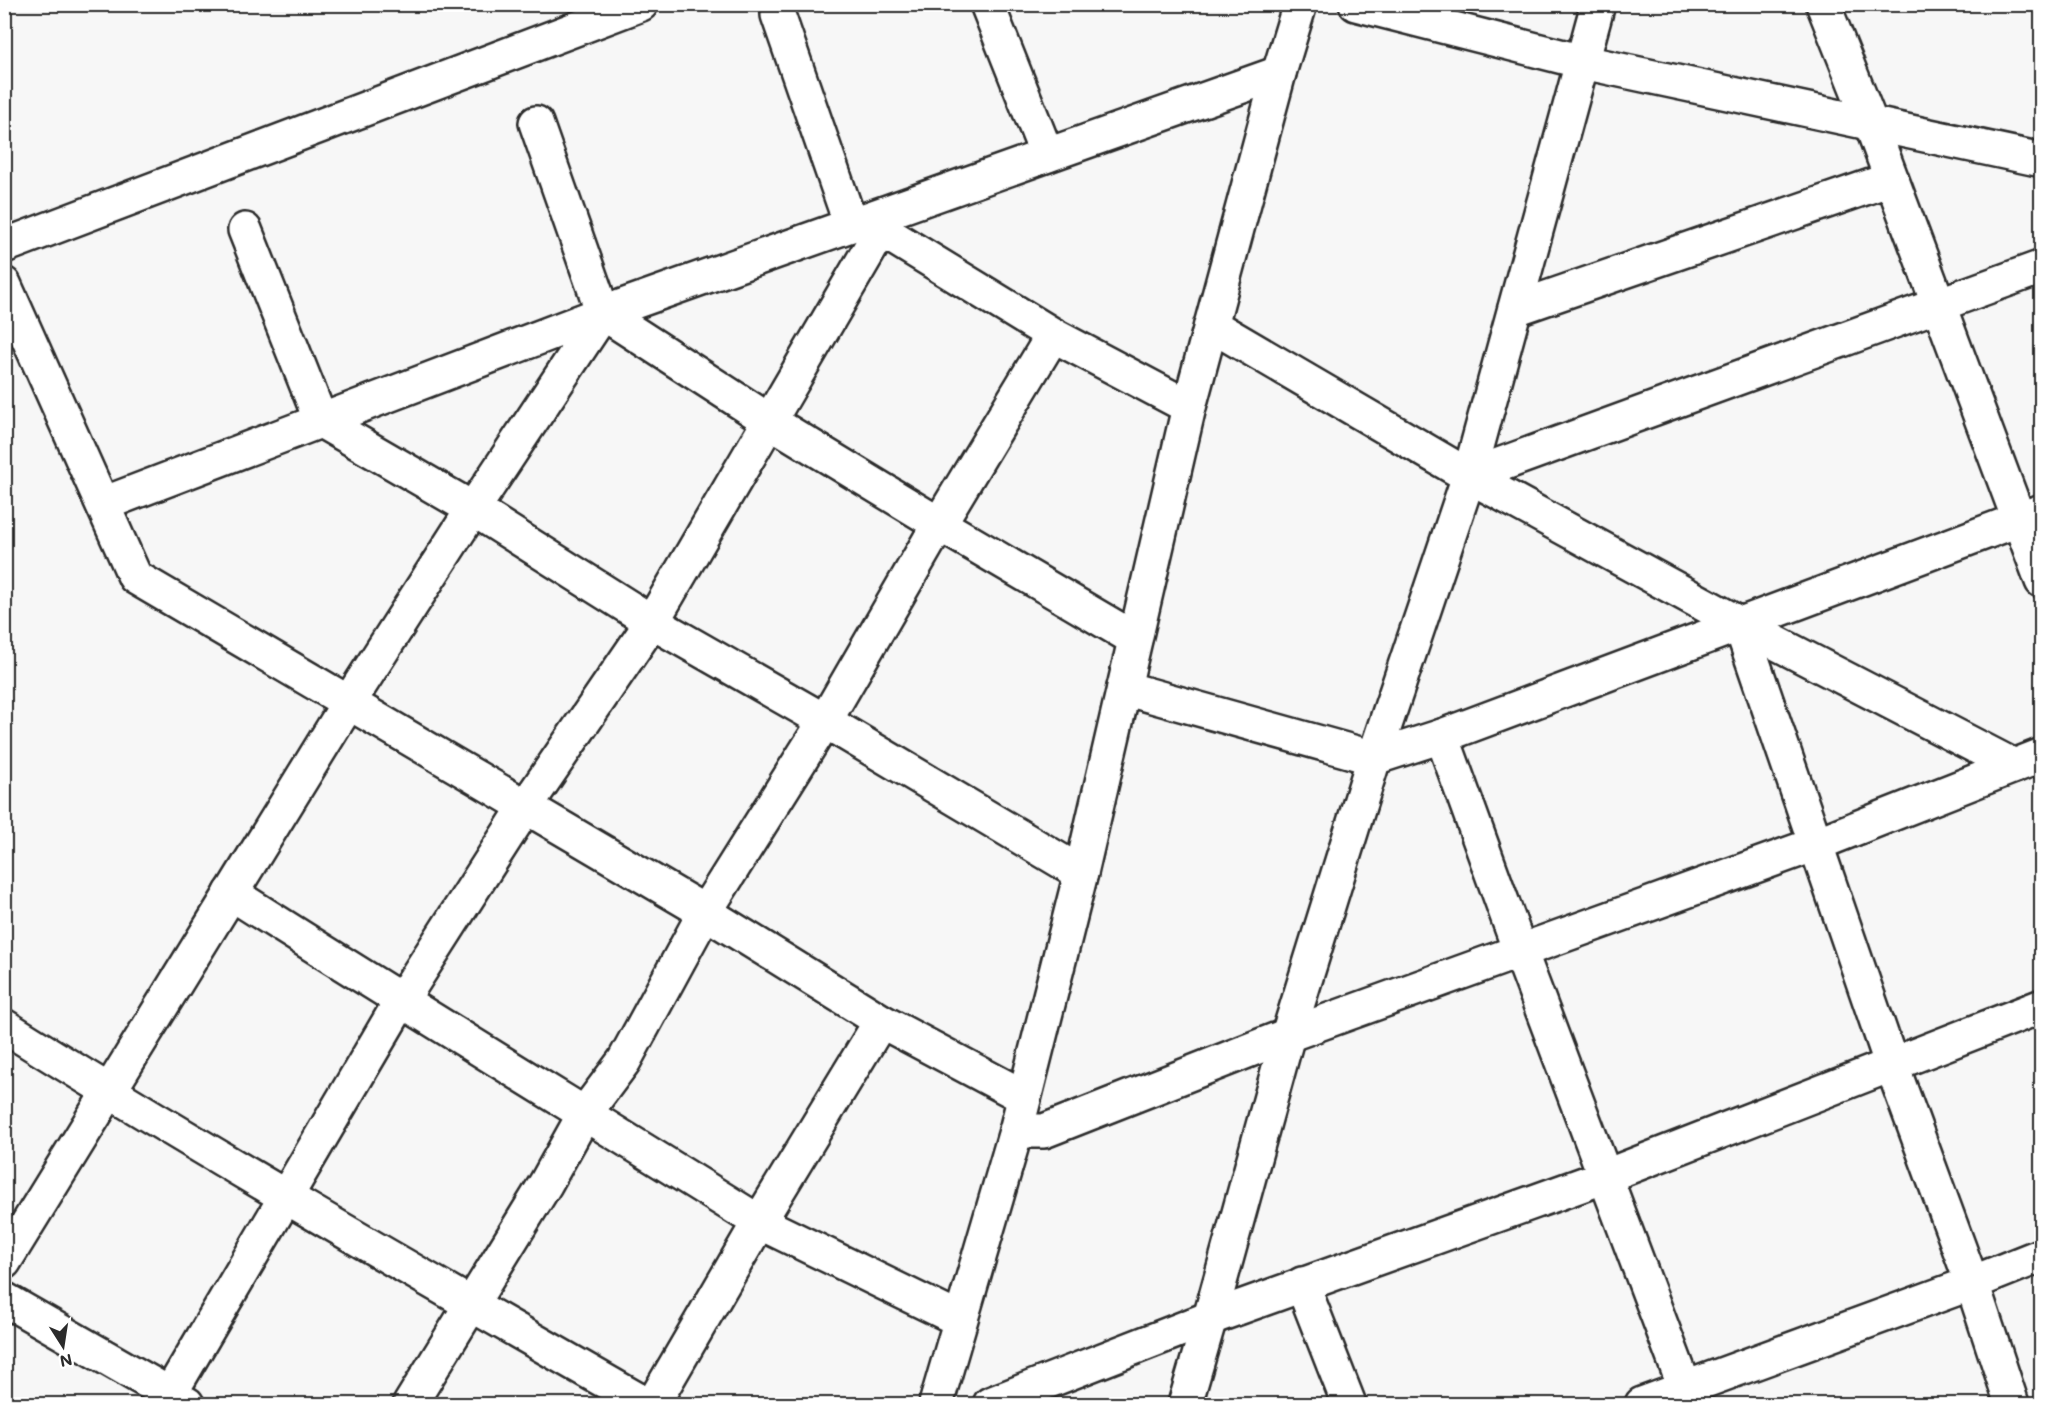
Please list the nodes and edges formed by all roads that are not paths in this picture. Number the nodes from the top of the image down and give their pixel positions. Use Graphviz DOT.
graph roads {
  1 [pos="641,4"];
  2 [pos="987,4"];
  3 [pos="1300,4"];
  4 [pos="1356,4"];
  5 [pos="1598,4"];
  6 [pos="1823,4"];
  7 [pos="778,15"];
  8 [pos="1583,60"];
  9 [pos="1279,73"];
  10 [pos="536,123"];
  11 [pos="1871,124"];
  12 [pos="1047,155"];
  13 [pos="2042,160"];
  14 [pos="1891,179"];
  15 [pos="866,225"];
  16 [pos="245,230"];
  17 [pos="4,246"];
  18 [pos="2042,267"];
  19 [pos="4,284"];
  20 [pos="1938,306"];
  21 [pos="1515,309"];
  22 [pos="603,313"];
  23 [pos="1211,325"];
  24 [pos="1053,335"];
  25 [pos="1189,407"];
  26 [pos="768,420"];
  27 [pos="321,421"];
  28 [pos="1469,476"];
  29 [pos="102,504"];
  30 [pos="473,509"];
  31 [pos="2030,516"];
  32 [pos="939,524"];
  33 [pos="2042,581"];
  34 [pos="652,622"];
  35 [pos="1740,624"];
  36 [pos="1135,639"];
  37 [pos="1124,688"];
  38 [pos="349,702"];
  39 [pos="825,721"];
  40 [pos="1442,736"];
  41 [pos="1374,758"];
  42 [pos="2028,760"];
  43 [pos="526,806"];
  44 [pos="1816,844"];
  45 [pos="1081,873"];
  46 [pos="231,893"];
  47 [pos="705,912"];
  48 [pos="1520,951"];
  49 [pos="401,1001"];
  50 [pos="2042,1005"];
  51 [pos="881,1021"];
  52 [pos="4,1026"];
  53 [pos="1288,1035"];
  54 [pos="1891,1063"];
  55 [pos="109,1092"];
  56 [pos="1024,1097"];
  57 [pos="585,1113"];
  58 [pos="1016,1131"];
  59 [pos="1606,1176"];
  60 [pos="286,1198"];
  61 [pos="759,1222"];
  62 [pos="2042,1256"];
  63 [pos="4,1262"];
  64 [pos="1972,1283"];
  65 [pos="1302,1284"];
  66 [pos="4,1299"];
  67 [pos="472,1305"];
  68 [pos="1210,1318"];
  69 [pos="960,1320"];
  70 [pos="1688,1396"];
  71 [pos="174,1401"];
  72 [pos="410,1404"];
  73 [pos="645,1404"];
  74 [pos="653,1404"];
  75 [pos="936,1404"];
  76 [pos="990,1404"];
  77 [pos="1185,1404"];
  78 [pos="1349,1404"];
  79 [pos="1642,1404"];
  80 [pos="2012,1404"];
  1 -- 17 [label="street"];
  2 -- 12 [label="street"];
  3 -- 9 [label="street"];
  4 -- 8 [label="street"];
  5 -- 8 [label="street"];
  6 -- 11 [label="street"];
  7 -- 15 [label="street"];
  8 -- 11 [label="street"];
  8 -- 21 [label="street"];
  9 -- 12 [label="street"];
  9 -- 23 [label="street"];
  10 -- 22 [label="street"];
  11 -- 13 [label="street"];
  11 -- 14 [label="street"];
  12 -- 15 [label="street"];
  14 -- 20 [label="street"];
  14 -- 21 [label="street"];
  15 -- 22 [label="street"];
  15 -- 24 [label="street"];
  15 -- 26 [label="street"];
  16 -- 27 [label="street"];
  18 -- 20 [label="street"];
  19 -- 29 [label="street"];
  20 -- 28 [label="street"];
  20 -- 31 [label="street"];
  21 -- 28 [label="street"];
  22 -- 26 [label="street"];
  22 -- 27 [label="street"];
  22 -- 30 [label="street"];
  23 -- 25 [label="street"];
  23 -- 28 [label="street"];
  24 -- 25 [label="street"];
  24 -- 32 [label="street"];
  25 -- 36 [label="street"];
  26 -- 32 [label="street"];
  26 -- 34 [label="street"];
  27 -- 29 [label="street"];
  27 -- 30 [label="street"];
  28 -- 35 [label="street"];
  28 -- 41 [label="street"];
  29 -- 38 [label="street"];
  30 -- 34 [label="street"];
  30 -- 38 [label="street"];
  31 -- 33 [label="street"];
  31 -- 35 [label="street"];
  32 -- 36 [label="street"];
  32 -- 39 [label="street"];
  34 -- 39 [label="street"];
  34 -- 43 [label="street"];
  35 -- 40 [label="street"];
  35 -- 42 [label="street"];
  35 -- 44 [label="street"];
  36 -- 37 [label="street"];
  37 -- 41 [label="street"];
  37 -- 45 [label="street"];
  38 -- 43 [label="street"];
  38 -- 46 [label="street"];
  39 -- 45 [label="street"];
  39 -- 47 [label="street"];
  40 -- 41 [label="street"];
  40 -- 48 [label="street"];
  41 -- 53 [label="street"];
  42 -- 44 [label="street"];
  43 -- 47 [label="street"];
  43 -- 49 [label="street"];
  44 -- 48 [label="street"];
  44 -- 54 [label="street"];
  45 -- 56 [label="street"];
  46 -- 49 [label="street"];
  46 -- 55 [label="street"];
  47 -- 51 [label="street"];
  47 -- 57 [label="street"];
  48 -- 53 [label="street"];
  48 -- 59 [label="street"];
  49 -- 57 [label="street"];
  49 -- 60 [label="street"];
  50 -- 54 [label="street"];
  51 -- 56 [label="street"];
  51 -- 61 [label="street"];
  52 -- 55 [label="street"];
  53 -- 58 [label="street"];
  53 -- 68 [label="street"];
  54 -- 59 [label="street"];
  54 -- 64 [label="street"];
  55 -- 60 [label="street"];
  55 -- 63 [label="street"];
  56 -- 58 [label="street"];
  57 -- 61 [label="street"];
  57 -- 67 [label="street"];
  58 -- 69 [label="street"];
  59 -- 65 [label="street"];
  59 -- 70 [label="street"];
  60 -- 67 [label="street"];
  60 -- 71 [label="street"];
  61 -- 69 [label="street"];
  61 -- 74 [label="street"];
  62 -- 64 [label="street"];
  64 -- 70 [label="street"];
  64 -- 80 [label="street"];
  65 -- 68 [label="street"];
  65 -- 78 [label="street"];
  66 -- 71 [label="street"];
  67 -- 72 [label="street"];
  67 -- 73 [label="street"];
  68 -- 76 [label="street"];
  68 -- 77 [label="street"];
  69 -- 75 [label="street"];
  70 -- 79 [label="street"];
}
